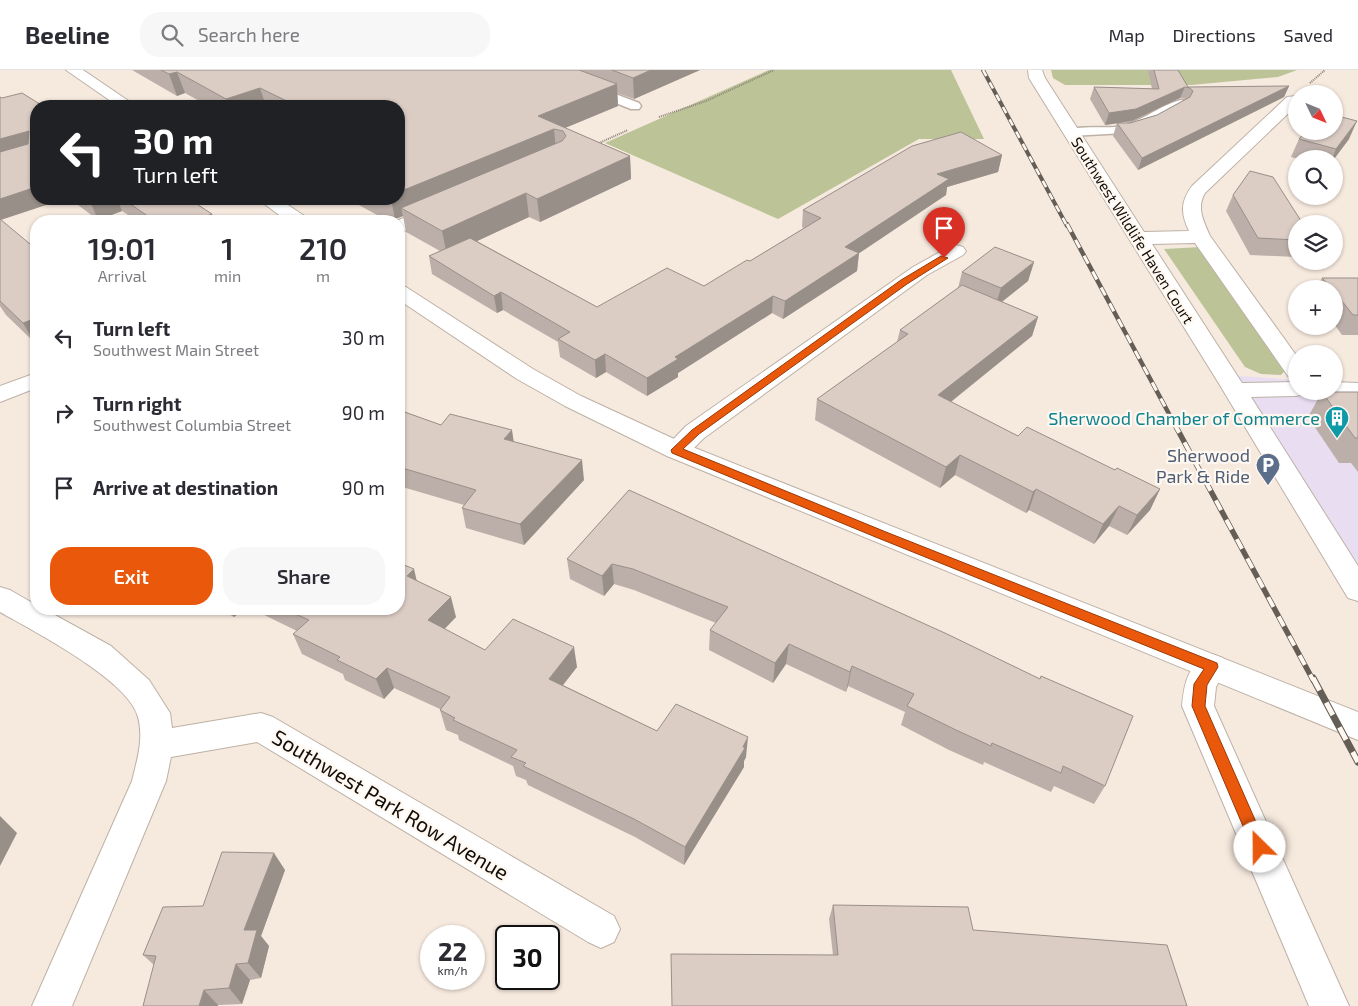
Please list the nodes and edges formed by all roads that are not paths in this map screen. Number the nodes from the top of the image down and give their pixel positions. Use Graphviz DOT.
graph roads {
  1 [pos="73,70"];
  2 [pos="542,70"];
  3 [pos="1035,70"];
  4 [pos="119,100"];
  5 [pos="1181,104"];
  6 [pos="635,106"];
  7 [pos="1288,106"];
  8 [pos="1072,132"];
  9 [pos="452,204"];
  10 [pos="276,205"];
  11 [pos="290,215"];
  12 [pos="405,224"];
  13 [pos="1201,237"];
  14 [pos="1138,238"];
  15 [pos="956,251"];
  16 [pos="405,295"];
  17 [pos="1288,360"];
  18 [pos="30,382"];
  19 [pos="1288,389"];
  20 [pos="1234,390"];
  21 [pos="1343,390"];
  22 [pos="1358,390"];
  23 [pos="0,395"];
  24 [pos="676,450"];
  25 [pos="1358,590"];
  26 [pos="0,598"];
  27 [pos="1212,667"];
  28 [pos="1358,726"];
  29 [pos="157,745"];
  30 [pos="601,929"];
  31 [pos="52,1006"];
  32 [pos="1329,1006"];
  1 -- 4 [label="street"];
  2 -- 6 [label="lane"];
  3 -- 8 [label="street, Southwest Wildlife Haven Court"];
  5 -- 8 [label="lane"];
  7 -- 13 [label="street"];
  8 -- 14 [label="street, Southwest Wildlife Haven Court"];
  9 -- 12 [label="street"];
  10 -- 11 [label="street"];
  13 -- 14 [label="street"];
  13 -- 17 [label="street"];
  14 -- 20 [label="street, Southwest Wildlife Haven Court"];
  15 -- 24 [label="street"];
  16 -- 24 [label="street"];
  18 -- 23 [label="street"];
  19 -- 20 [label="street"];
  20 -- 25 [label="street, Southwest Wildlife Haven Court"];
  21 -- 22 [label="street"];
  24 -- 27 [label="street"];
  26 -- 29 [label="street"];
  27 -- 28 [label="street"];
  27 -- 32 [label="street"];
  29 -- 30 [label="street, Southwest Park Row Avenue"];
  29 -- 31 [label="street"];
}
